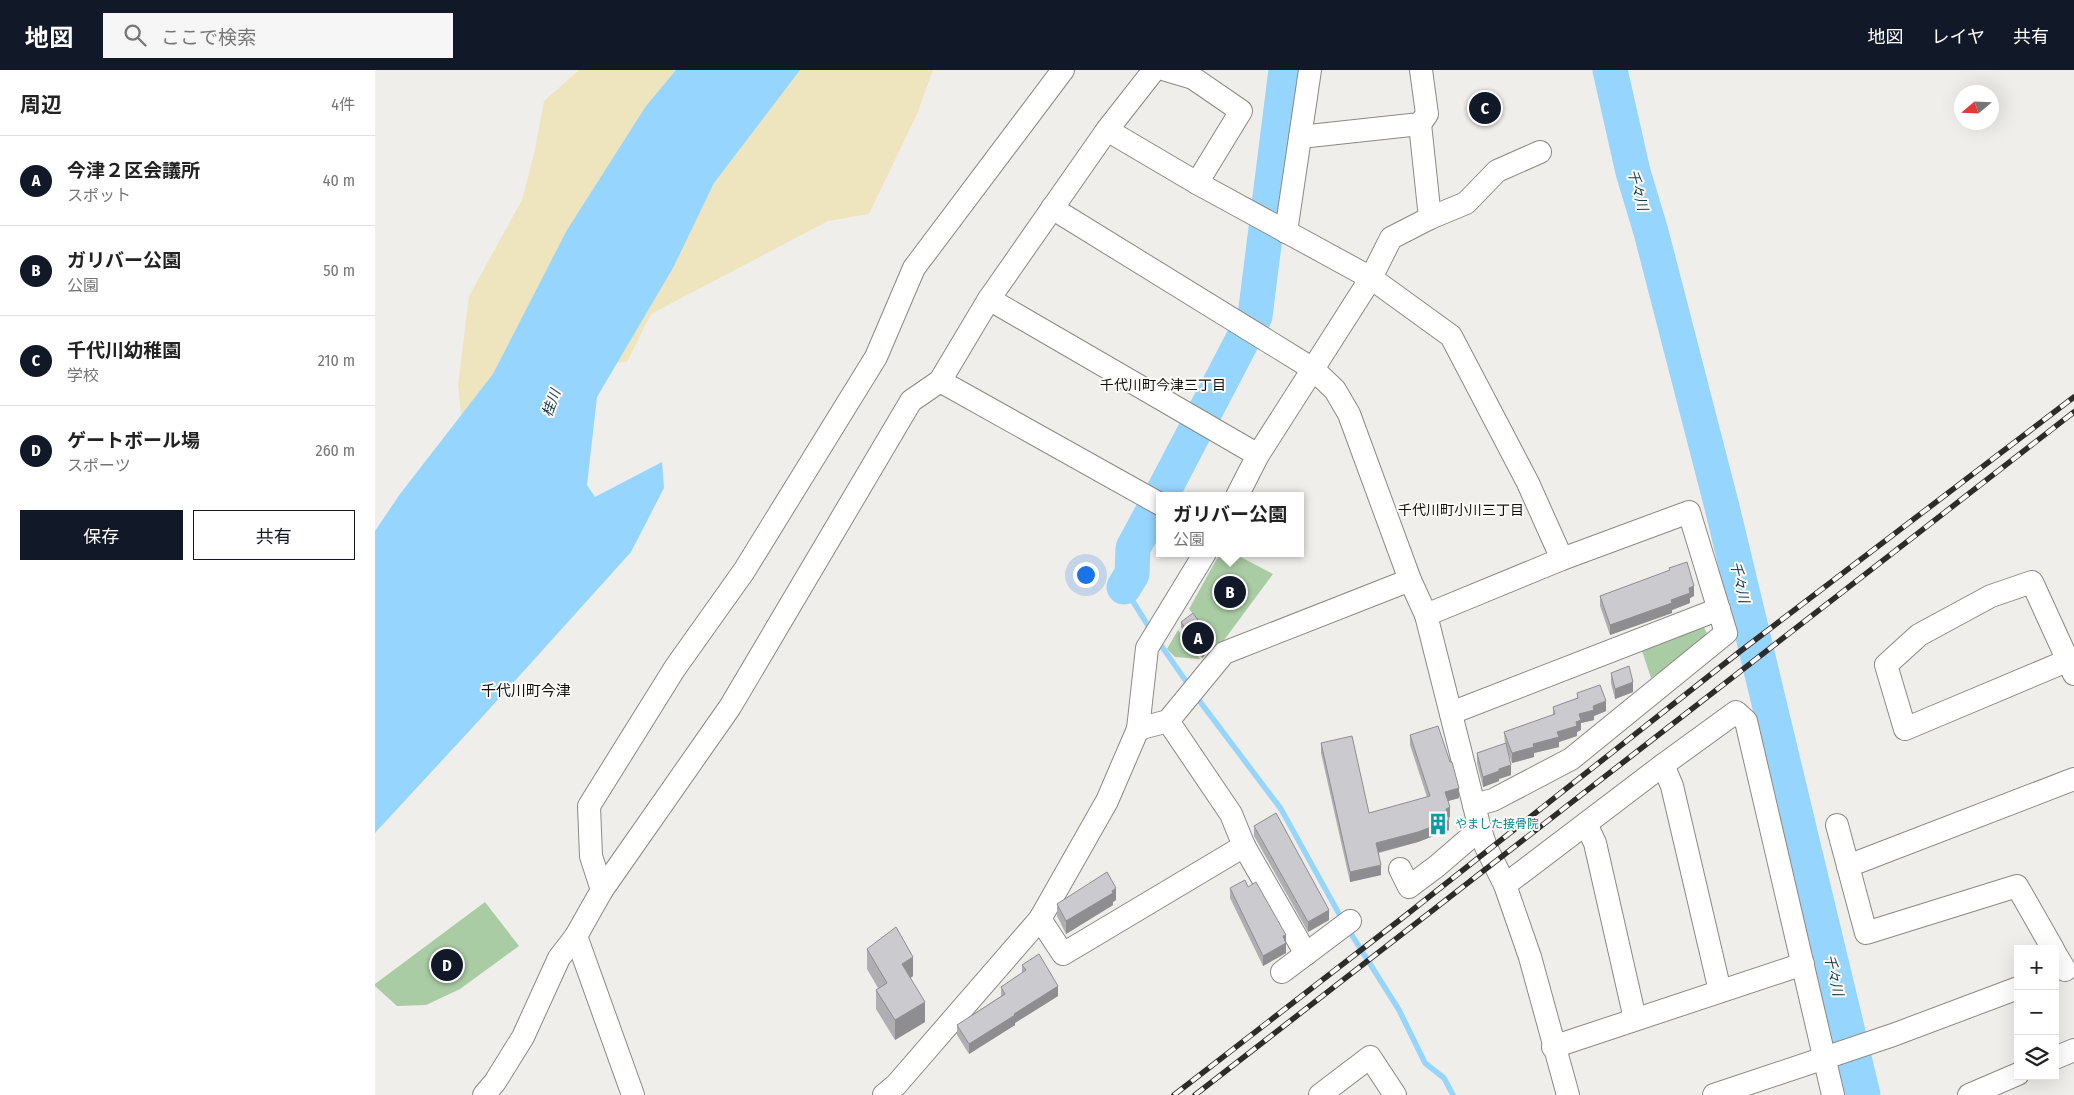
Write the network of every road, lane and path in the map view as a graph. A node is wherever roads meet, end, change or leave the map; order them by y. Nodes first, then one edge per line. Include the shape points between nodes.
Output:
1 (1063, 70) edge
2 (1154, 70) edge
3 (1167, 70) edge
4 (1310, 70) edge
5 (1421, 70) edge
6 (1196, 74) edge
7 (1419, 124) junction
8 (1107, 130) junction
9 (1300, 136) junction
10 (1540, 152) dead end
11 (1197, 183) junction
12 (1052, 208) junction
13 (1430, 218) junction
14 (1286, 232) junction
15 (1371, 278) junction
16 (989, 299) junction
17 (1313, 369) junction
18 (940, 381) junction
19 (1259, 454) junction
20 (1239, 492) edge
21 (1156, 502) edge
22 (1203, 557) edge
23 (1562, 559) junction
24 (1410, 580) junction
25 (1719, 609) junction
26 (1426, 615) junction
27 (2071, 667) edge
28 (1451, 713) junction
29 (1169, 721) junction
30 (1138, 729) junction
31 (1663, 765) junction
32 (2074, 779) edge
33 (1474, 805) junction
34 (1587, 824) junction
35 (1837, 824) dead end
36 (1480, 829) junction
37 (1244, 846) junction
38 (1848, 866) junction
39 (1400, 869) dead end
40 (1505, 885) junction
41 (602, 890) junction
42 (1040, 919) junction
43 (1346, 924) dead end
44 (576, 936) junction
45 (2051, 945) edge
46 (1306, 954) junction
47 (1803, 964) junction
48 (1281, 972) dead end
49 (2014, 990) edge
50 (1720, 991) junction
51 (1635, 1019) junction
52 (1553, 1047) junction
53 (2074, 1050) edge
54 (1830, 1056) junction
55 (2059, 1056) edge
56 (2014, 1076) edge
57 (495, 1091) edge
58 (633, 1095) edge
59 (884, 1095) edge
60 (1320, 1095) edge
61 (1395, 1095) edge
62 (1568, 1095) edge
63 (1714, 1095) edge
64 (1833, 1095) edge
65 (1969, 1095) edge

1 - 41 street via 914,268 876,357 744,571 675,668 589,806 591,856
2 - 8 street
3 - 6 street
4 - 9 street
5 - 7 street via 1427,114
6 - 11 street via 1241,111
7 - 9 street
7 - 13 street
8 - 11 street
8 - 12 street
9 - 14 street
10 - 13 street via 1497,171 1466,203
11 - 14 street
12 - 16 street
12 - 17 street
13 - 15 street via 1391,238
14 - 15 street
15 - 17 street
15 - 23 street via 1451,336 1528,483
16 - 18 street
16 - 19 street
17 - 19 street
17 - 24 street via 1335,390 1349,414
18 - 21 street
18 - 41 street via 911,401 730,707
19 - 20 street
22 - 30 street via 1147,648
23 - 25 street via 1689,512
23 - 26 street
24 - 26 street
24 - 29 street via 1223,653
25 - 28 street
25 - 33 street via 1726,633 1571,758 1493,800
26 - 28 street
27 - 27 street via 2032,582 1991,596 1919,635 1886,665 1905,729
28 - 33 street
29 - 30 street
29 - 37 street via 1231,814
30 - 42 street via 1107,801
31 - 34 street
31 - 47 street via 1736,712 1746,721
31 - 50 street via 1672,786
32 - 38 street
33 - 36 street
34 - 40 street
34 - 51 street via 1595,843
35 - 38 street
36 - 39 street via 1409,887
36 - 40 street
37 - 42 street via 1063,954
37 - 46 street
38 - 45 street via 1866,933 2017,886
40 - 52 street via 1530,957
41 - 44 street
42 - 59 street
43 - 46 street
44 - 57 street via 559,958
44 - 58 street
46 - 48 street
47 - 50 street
47 - 54 street
49 - 54 street
50 - 51 street
51 - 52 street
52 - 62 street
53 - 55 street
54 - 63 street
54 - 64 street
56 - 65 street
60 - 61 street via 1370,1057

